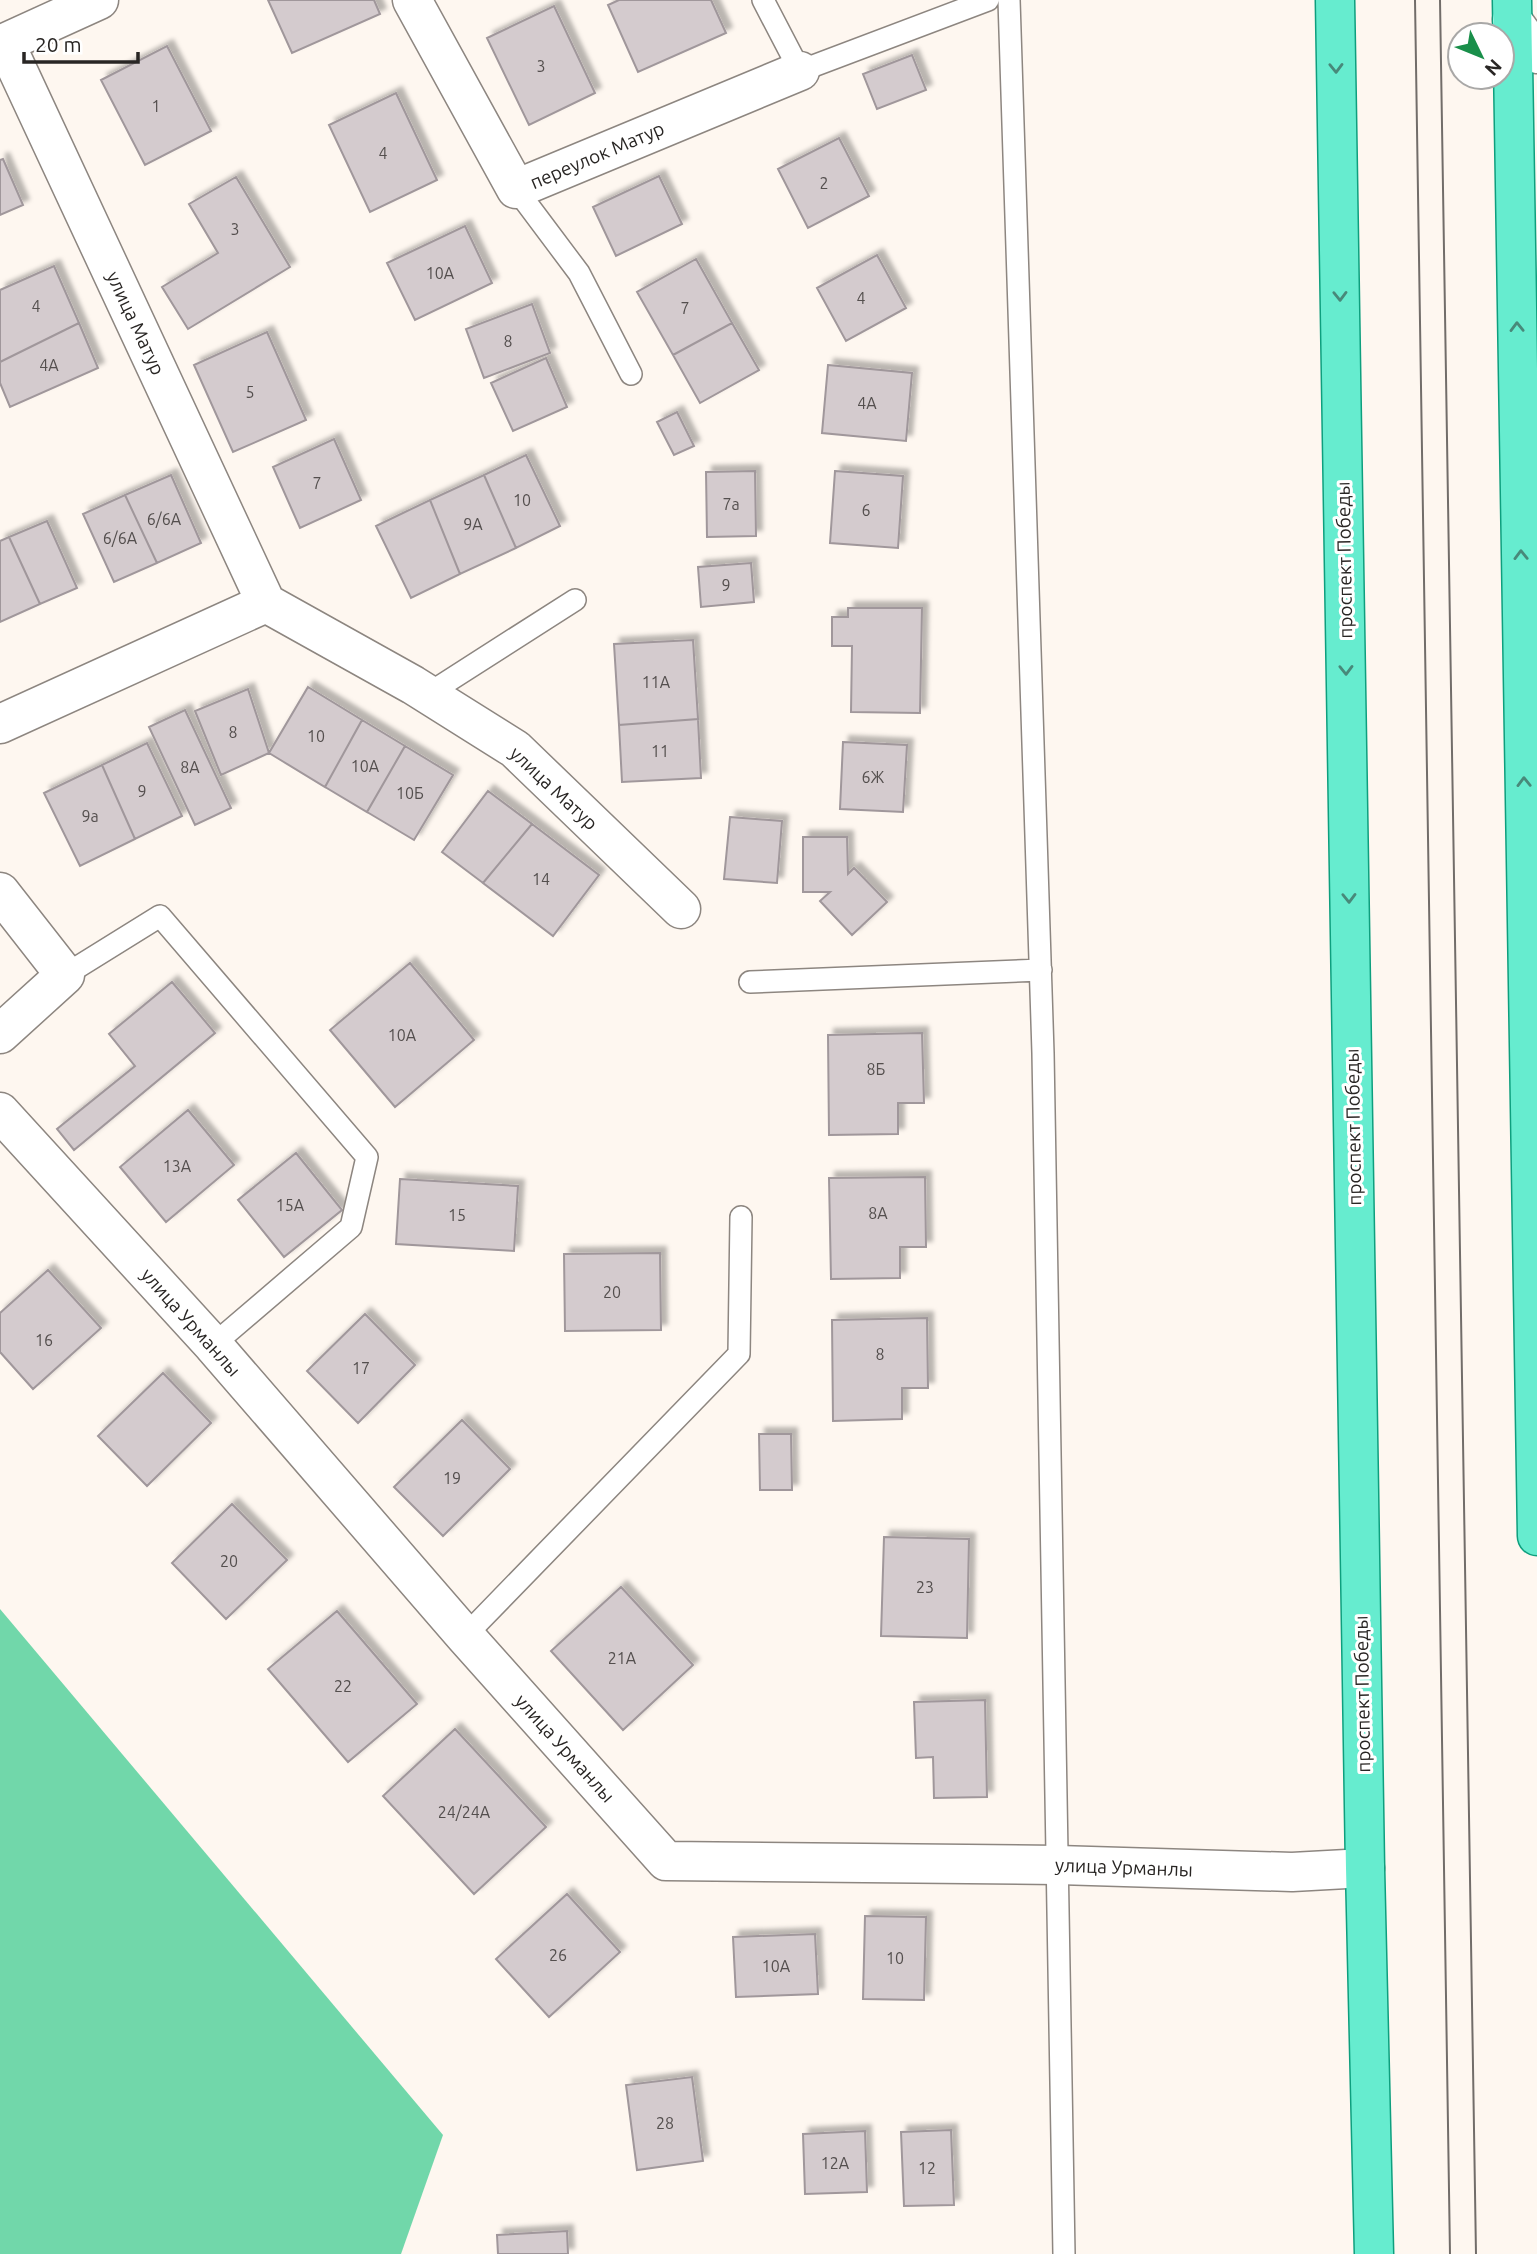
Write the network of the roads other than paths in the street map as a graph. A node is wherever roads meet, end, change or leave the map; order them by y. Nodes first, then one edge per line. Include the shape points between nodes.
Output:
1 (99, 0) edge
2 (412, 0) edge
3 (763, 0) edge
4 (988, 0) edge
5 (1009, 0) edge
6 (1335, 0) edge
7 (1512, 10) edge
8 (3, 44) edge
9 (1537, 54) edge
10 (800, 71) junction
11 (516, 189) junction
12 (631, 374) dead end
13 (575, 600) dead end
14 (266, 603) junction
15 (428, 694) junction
16 (0, 724) edge
17 (0, 892) edge
18 (681, 909) dead end
19 (1041, 970) junction
20 (65, 975) junction
21 (750, 982) dead end
22 (0, 1034) edge
23 (0, 1112) edge
24 (741, 1217) dead end
25 (214, 1345) junction
26 (1537, 1536) edge
27 (465, 1636) junction
28 (1058, 1865) junction
29 (1365, 1868) junction
30 (1064, 2254) edge
31 (1374, 2254) edge

1 - 8 street
2 - 11 street, переулок Матур
3 - 10 lane
4 - 10 lane
5 - 19 lane
6 -> 29 main road, проспект Победы
7 - 9 street
26 -> 7 main road
8 - 14 street, улица Матур
10 - 11 street, переулок Матур
11 - 12 lane via 579,273
13 - 15 lane
14 - 15 street, улица Матур
14 - 16 street
15 - 18 street, улица Матур via 515,749
17 - 20 street
19 - 21 lane
19 - 28 lane
20 - 22 street
20 - 25 lane via 160,916 367,1157 351,1227
23 - 25 street, улица Урманлы
24 - 27 lane via 740,1354
25 - 27 street, улица Урманлы
27 - 28 street, улица Урманлы via 666,1861
28 - 29 street, улица Урманлы via 1292,1872
28 - 30 lane
29 - 31 main road, проспект Победы

